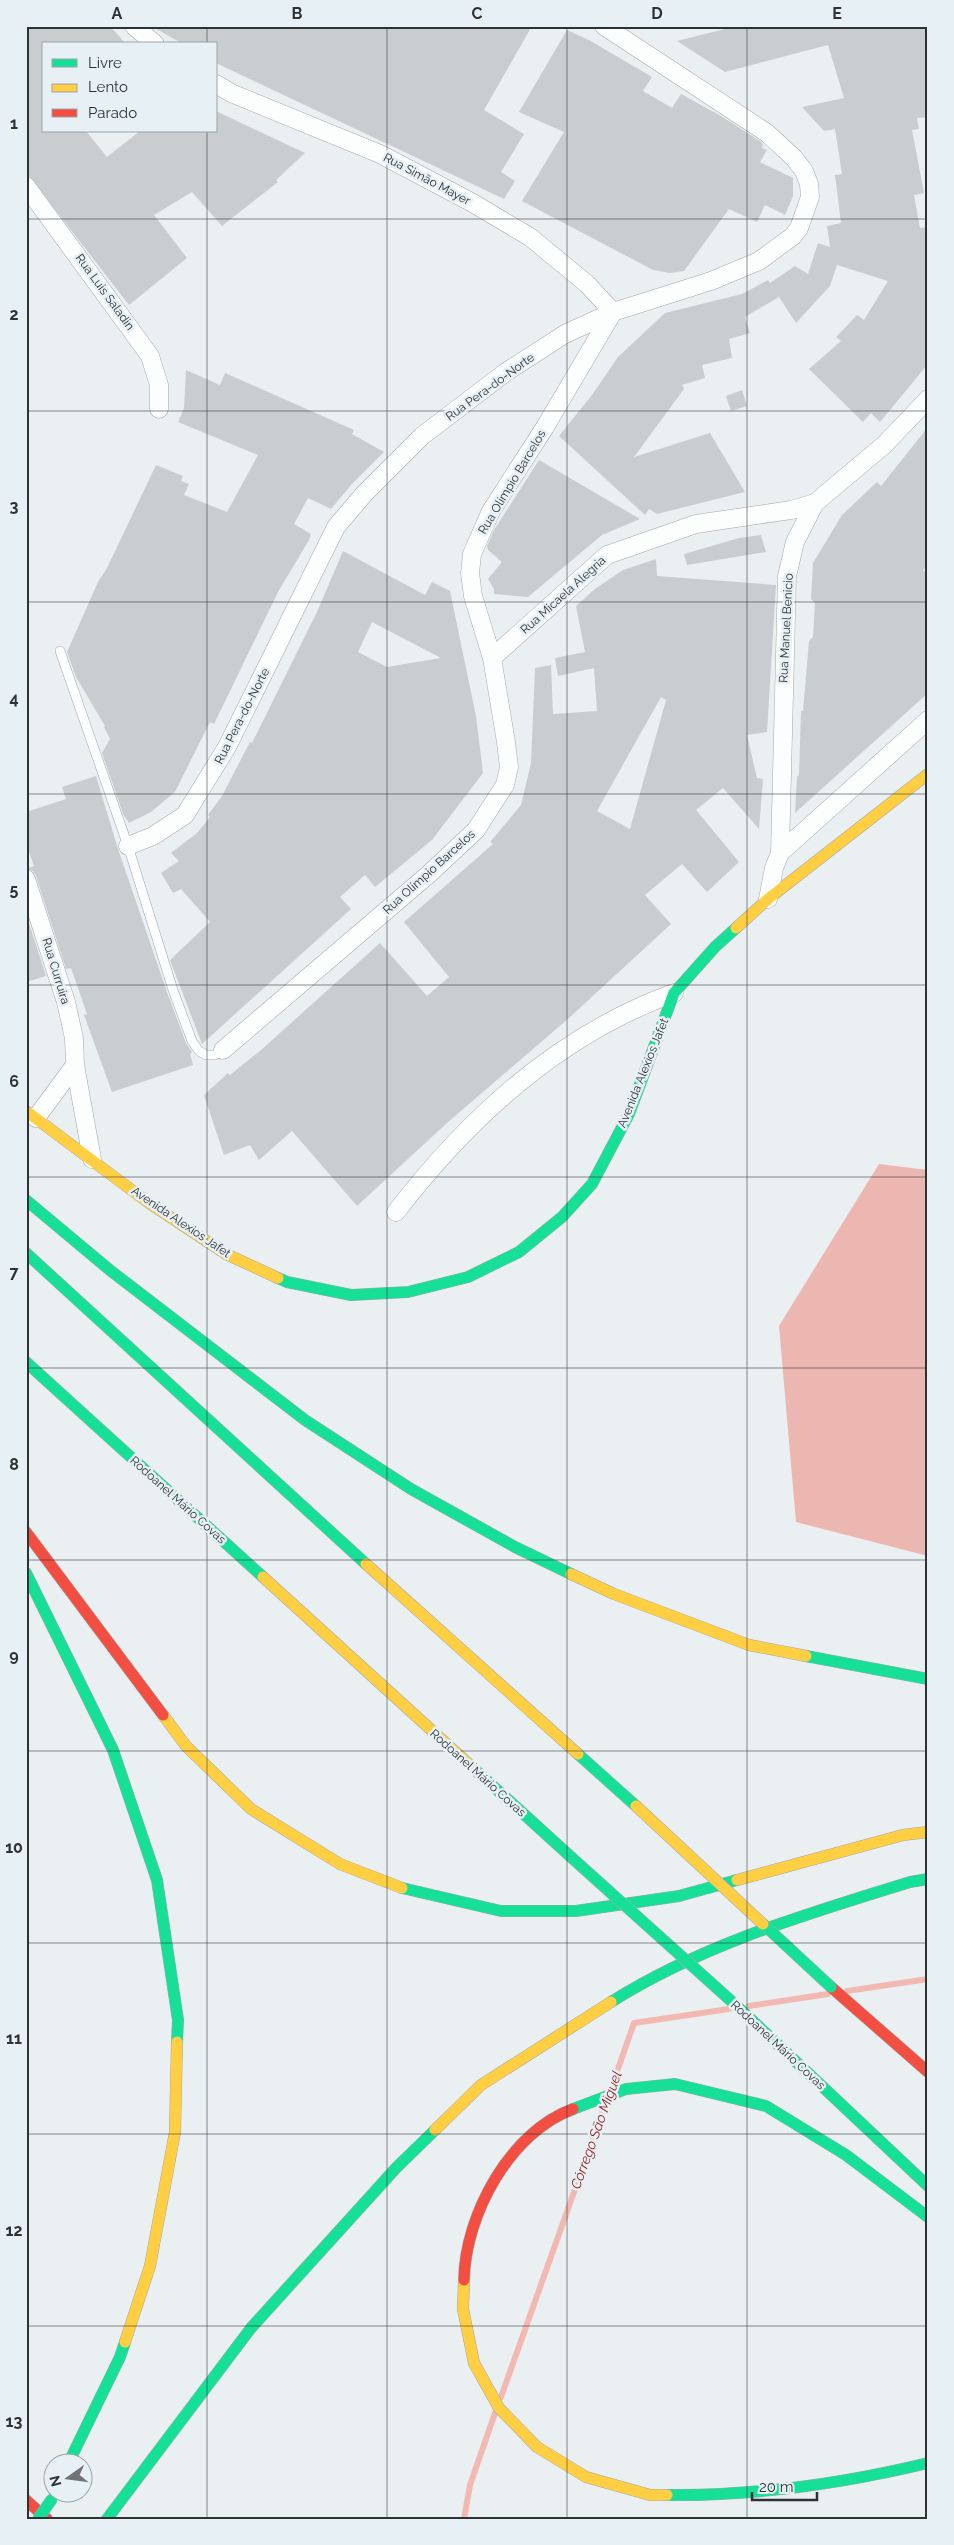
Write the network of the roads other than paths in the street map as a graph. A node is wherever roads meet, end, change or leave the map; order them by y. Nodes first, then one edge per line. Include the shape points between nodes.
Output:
1 (134, 26) edge
2 (608, 27) edge
3 (153, 42) edge
4 (218, 85) edge
5 (26, 186) edge
6 (613, 312) junction
7 (928, 399) edge
8 (159, 409) dead end
9 (816, 503) junction
10 (60, 651) dead end
11 (492, 658) junction
12 (928, 720) edge
13 (928, 774) edge
14 (128, 846) junction
15 (780, 853) junction
16 (26, 879) edge
17 (768, 899) junction
18 (674, 993) junction
19 (223, 1050) joint
20 (75, 1065) junction
21 (31, 1115) edge
22 (92, 1159) junction
23 (26, 1200) edge
24 (396, 1212) dead end
25 (26, 1254) edge
26 (26, 1362) edge
27 (26, 1532) edge
28 (26, 1573) edge
29 (928, 1679) edge
30 (928, 1832) edge
31 (928, 1879) edge
32 (928, 2072) edge
33 (928, 2186) edge
34 (928, 2217) edge
35 (74, 2452) edge
36 (928, 2463) edge
37 (26, 2500) edge
38 (49, 2502) edge
39 (38, 2519) edge
40 (47, 2519) edge
41 (107, 2519) edge

1 - 3 street
2 - 6 street, Rua Pera-do-Norte via 767,133 804,171 810,197 804,221 794,236 759,261 711,281
4 - 6 street, Rua Simão Mayer via 380,154 471,202 530,237 587,284
5 - 8 street, Rua Luis Saladin via 150,356 160,385
6 - 11 street, Rua Olímpio Barcelos via 491,511 476,543 470,573 473,596
6 - 14 street, Rua Pera-do-Norte via 565,334 506,372 422,436 364,494 336,527 202,791 185,815 153,836
7 - 9 street, Rua Manuel Benicio via 884,445
9 - 11 street, Rua Micaela Alegria via 791,510 696,524 607,555
9 - 15 street, Rua Manuel Benicio via 795,542 788,576
10 - 14 lane
11 - 19 street, Rua Olímpio Barcelos via 509,766 505,785 487,814 476,830 429,874
12 - 15 street
13 - 17 main road, Avenida Alexios Jafet
14 - 19 lane via 172,990 192,1041 206,1055 215,1055
15 - 17 street
16 - 20 street, Rua Curruira via 66,1002 74,1038
17 - 18 main road, Avenida Alexios Jafet via 715,947
18 - 22 main road, Avenida Alexios Jafet via 629,1114 592,1184 562,1217 519,1252 468,1277 408,1292 351,1295 287,1282 226,1254 149,1203
18 - 24 street, Avenida Alexios Jafet via 615,1018 526,1078 470,1126 430,1168
20 - 21 street
20 - 22 street, Rua Curruira
21 - 22 main road, Avenida Alexios Jafet
23 - 29 main road via 111,1271 305,1420 411,1489 515,1547 614,1594 749,1645
25 - 32 main road, bridge
26 - 33 main road, Rodoanel Mário Covas, bridge via 739,2008
27 - 30 main road via 186,1746 252,1810 340,1864 411,1890 501,1911 576,1911 679,1896 903,1835
28 - 35 main road via 114,1750 157,1880 178,2020 175,2132 150,2266 120,2357
31 - 41 main road via 789,1920 710,1950 626,1993 481,2085 396,2168 251,2328
34 - 36 main road via 846,2155 766,2106 675,2084 626,2089 559,2114 518,2147 486,2192 464,2259 463,2309 474,2363 499,2408 537,2447 586,2477 650,2495 720,2496 882,2474
37 - 40 main road
38 - 39 main road, bridge

